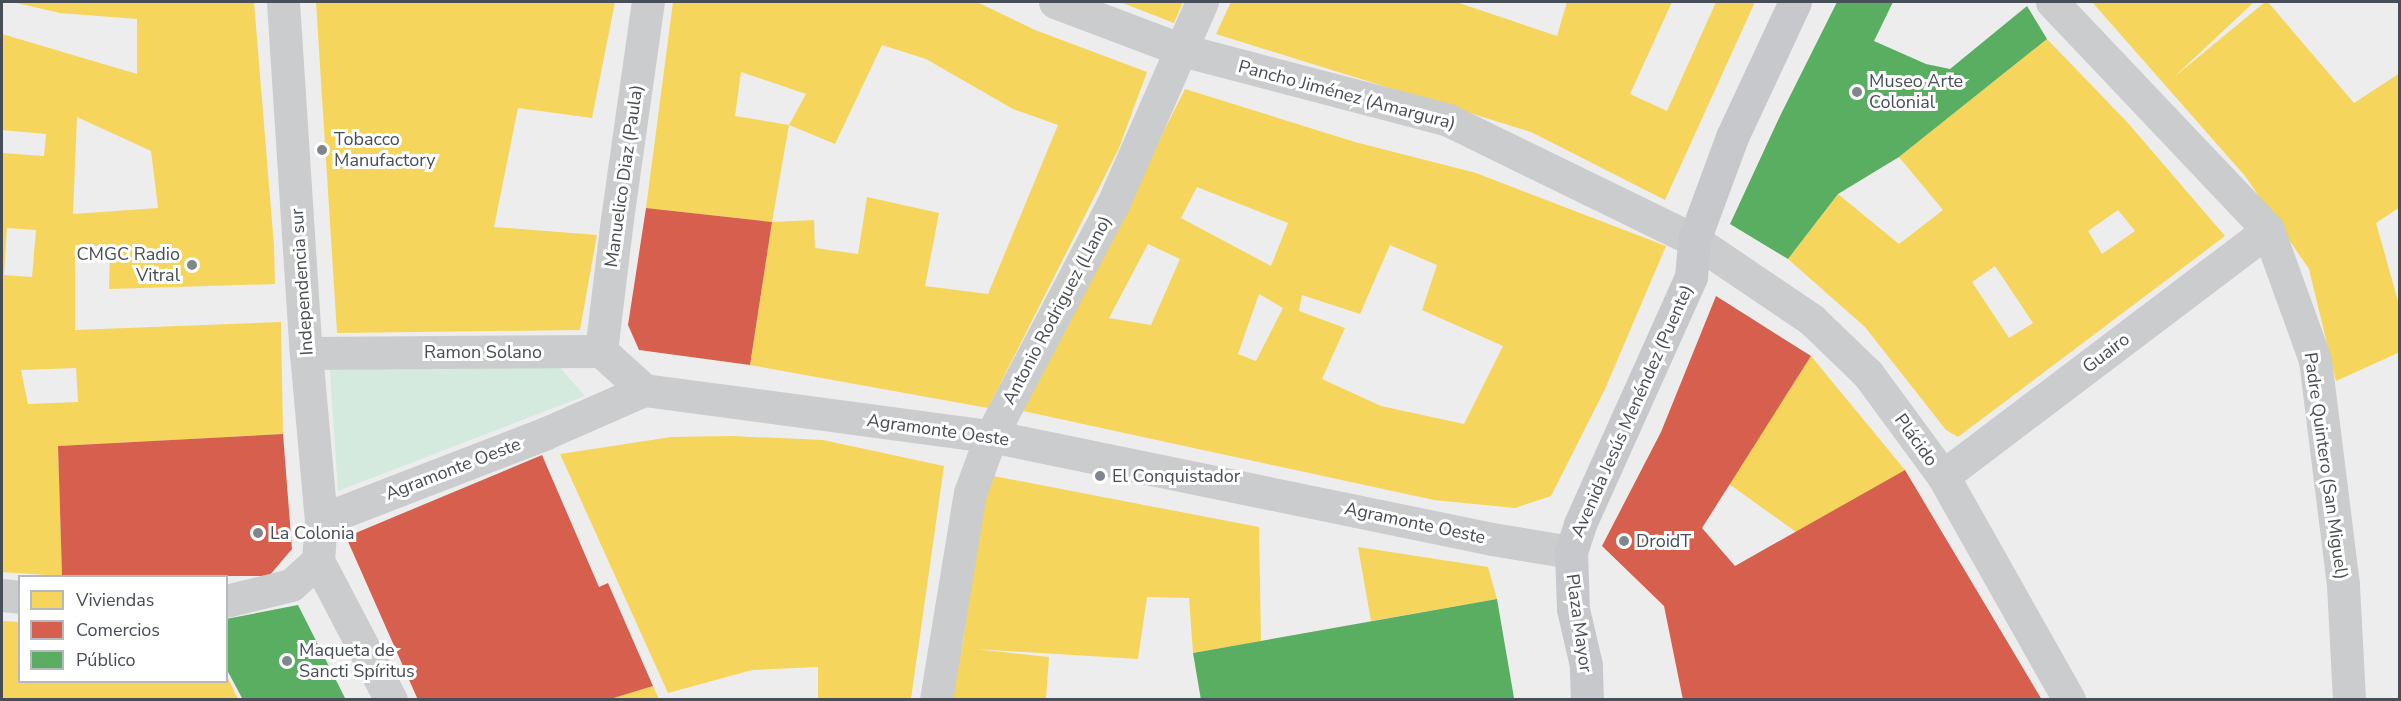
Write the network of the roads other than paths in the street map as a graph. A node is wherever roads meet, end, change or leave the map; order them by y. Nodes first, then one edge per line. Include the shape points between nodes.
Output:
1 (283, 2) edge
2 (648, 2) edge
3 (1055, 2) edge
4 (1202, 2) edge
5 (1795, 2) edge
6 (2052, 2) edge
7 (1182, 50) junction
8 (2268, 230) junction
9 (1694, 240) junction
10 (601, 351) junction
11 (306, 352) junction
12 (644, 390) junction
13 (991, 436) junction
14 (1943, 476) junction
15 (321, 520) junction
16 (1571, 552) junction
17 (318, 561) junction
18 (2, 595) edge
19 (18, 597) edge
20 (228, 601) edge
21 (1589, 698) edge
22 (391, 699) edge
23 (936, 699) edge
24 (2069, 699) edge
25 (2349, 699) edge

1 - 11 street, Independencia sur
2 - 10 street, Manuelico Diaz (Paula)
3 - 7 street, Pancho Jiménez (Amargura)
4 - 7 street, Antonio Rodriguez (Llano)
5 - 9 main road, Avenida Jesús Menéndez (Puente) via 1732,137
6 - 8 street, Padre Quintero (San Miguel)
7 - 9 street, Pancho Jiménez (Amargura) via 1448,120
7 - 13 street, Antonio Rodriguez (Llano) via 1112,206
8 - 14 street, Guairo
8 - 25 street, Padre Quintero (San Miguel) via 2315,360 2343,585
9 - 14 street, Plácido via 1812,320 1868,374
9 - 16 main road, Avenida Jesús Menéndez (Puente) via 1691,277
10 - 11 street, Ramon Solano
10 - 12 street
11 - 15 street, Independencia sur
12 - 13 street, Agramonte Oeste
12 - 15 street, Agramonte Oeste via 546,433
13 - 16 street, Agramonte Oeste
13 - 23 street, Antonio Rodriguez (Llano) via 970,493
14 - 24 street, Plácido
15 - 17 street, Independencia sur
16 - 21 main road, Plaza Mayor via 1573,609
17 - 20 street via 291,585
17 - 22 street
18 - 19 street

